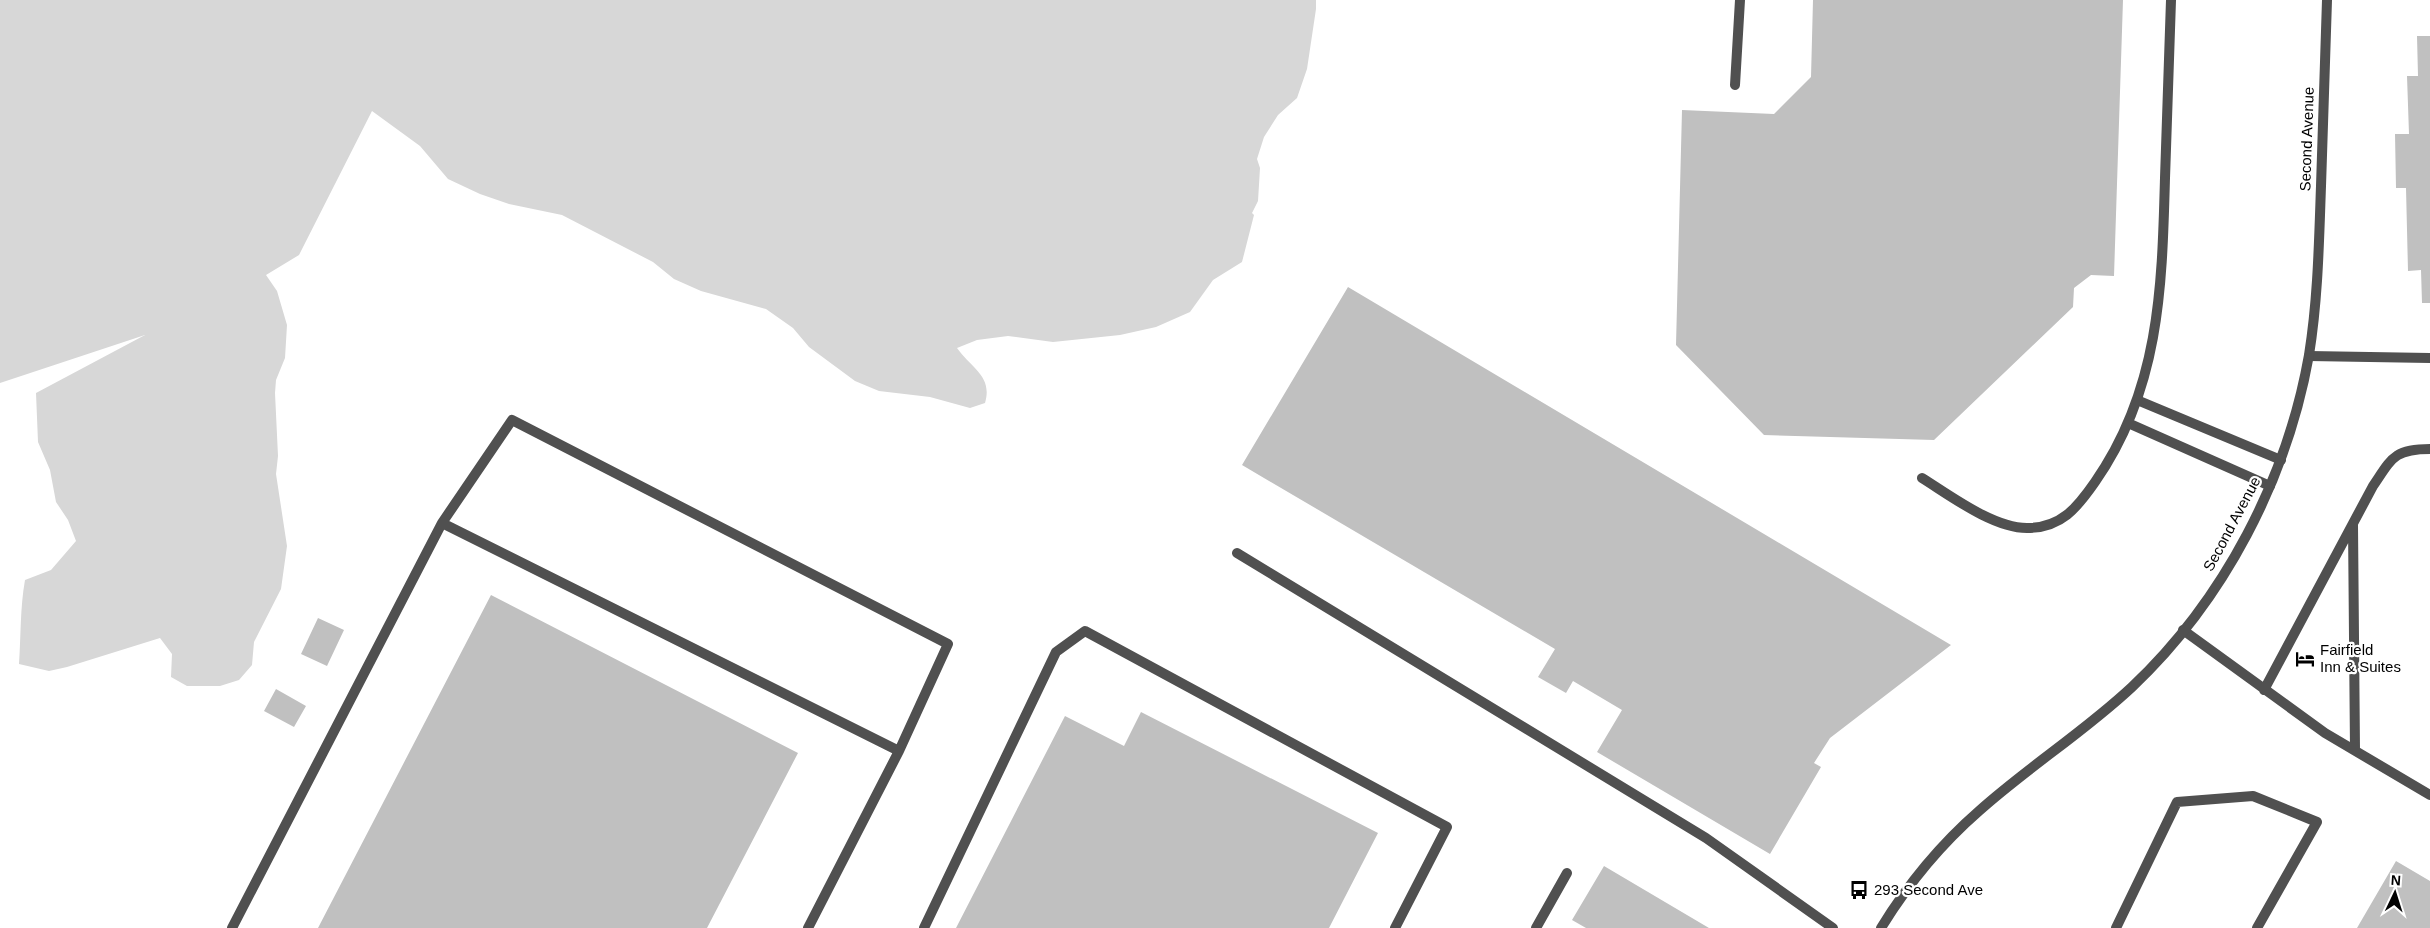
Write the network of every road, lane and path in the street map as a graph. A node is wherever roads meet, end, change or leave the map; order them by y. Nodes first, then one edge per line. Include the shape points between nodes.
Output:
1 (1740, 0) edge
2 (2171, 0) edge
3 (2327, 0) edge
4 (1735, 85) dead end
5 (2309, 356) junction
6 (2430, 358) edge
7 (2137, 400) junction
8 (2128, 423) junction
9 (2430, 449) edge
10 (2281, 460) junction
11 (1922, 478) dead end
12 (2270, 486) junction
13 (442, 523) junction
14 (2353, 524) junction
15 (1237, 553) dead end
16 (2183, 630) junction
17 (2264, 690) junction
18 (2355, 750) junction
19 (899, 751) junction
20 (2430, 794) edge
21 (1567, 873) dead end
22 (232, 928) edge
23 (808, 928) edge
24 (924, 928) edge
25 (1394, 928) edge
26 (1536, 928) edge
27 (1833, 928) edge
28 (1881, 928) edge
29 (2116, 928) edge
30 (2257, 928) edge

1 - 4 street
2 - 7 street via 2162,278 2156,324
3 - 5 street, Second Avenue via 2319,260
5 - 6 street
5 - 10 street, Second Avenue
7 - 8 street
7 - 10 street
8 - 11 street via 2103,470 2079,505 2051,525 2027,528 2003,524
8 - 12 street
9 - 14 street via 2411,449 2392,458
10 - 12 street, Second Avenue
12 - 16 street, Second Avenue via 2230,565
13 - 19 street
13 - 19 street via 512,420 948,644
13 - 22 street
14 - 17 street
14 - 18 street
15 - 27 street via 1706,838
16 - 17 street
16 - 28 street, Second Avenue via 2166,653 2124,695 1958,830 1920,872
17 - 18 street
18 - 20 street
19 - 23 street
21 - 26 street
24 - 25 street via 1056,652 1085,631 1447,827
29 - 30 street via 2177,802 2253,796 2317,822

